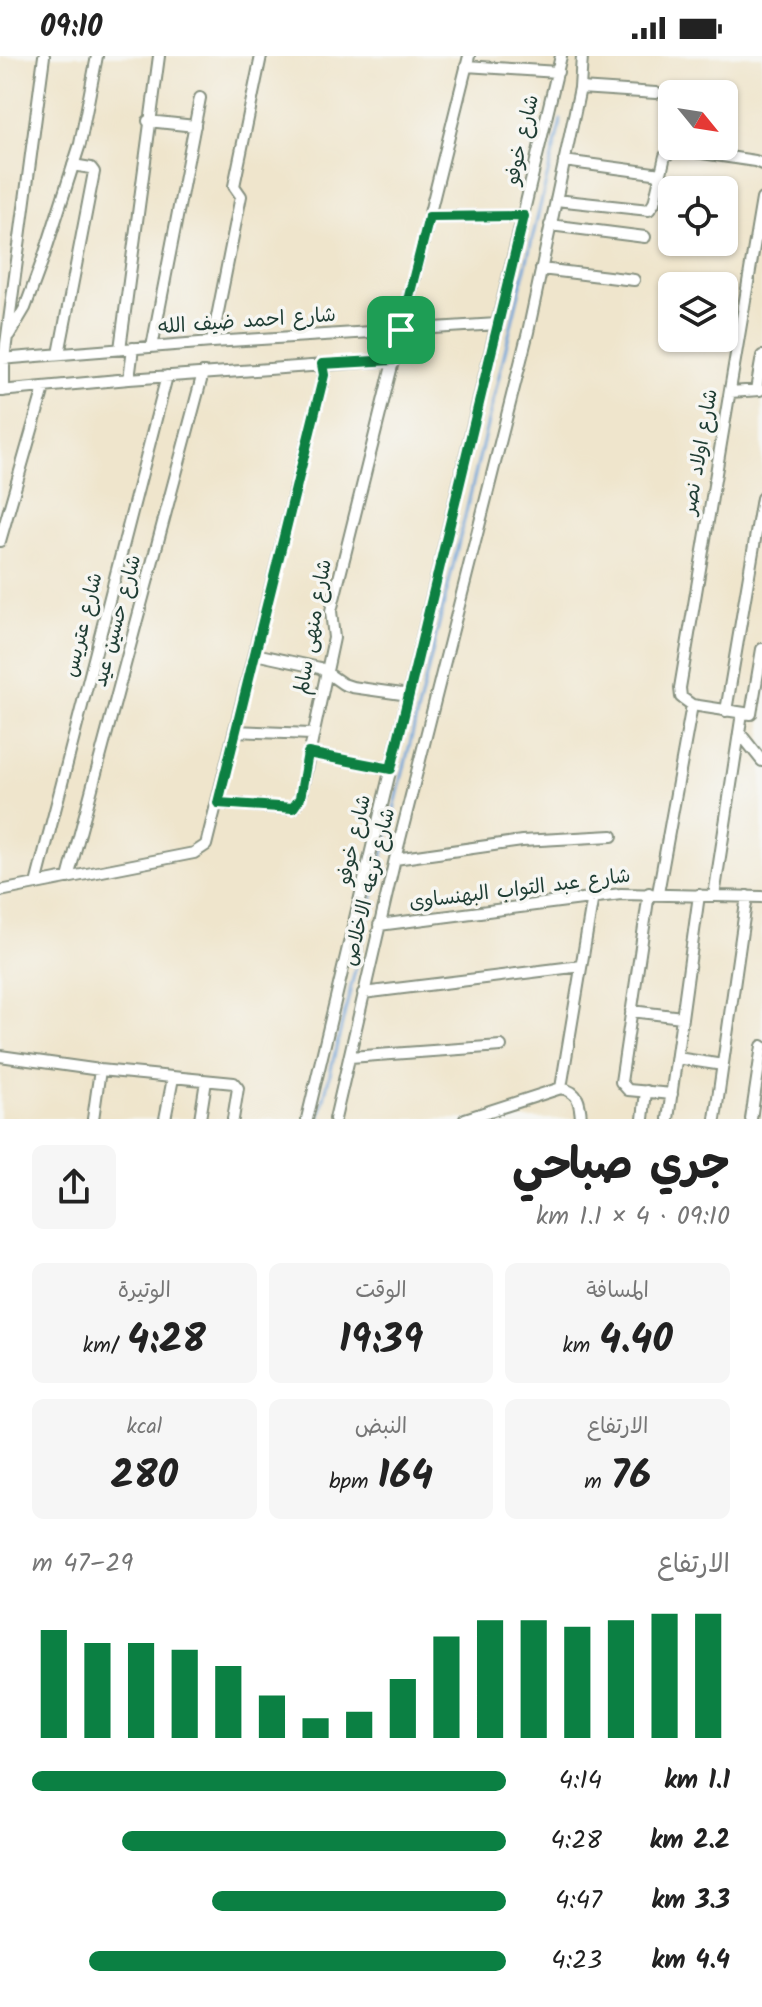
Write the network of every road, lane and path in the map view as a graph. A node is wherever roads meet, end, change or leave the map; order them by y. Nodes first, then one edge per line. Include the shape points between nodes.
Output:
1 (44, 56) edge
2 (97, 56) edge
3 (159, 56) edge
4 (261, 56) edge
5 (561, 56) edge
6 (582, 56) edge
7 (468, 61) edge
8 (558, 72) junction
9 (580, 88) junction
10 (656, 93) dead end
11 (200, 98) dead end
12 (148, 121) junction
13 (195, 126) junction
14 (564, 161) junction
15 (762, 164) edge
16 (73, 165) junction
17 (661, 174) junction
18 (762, 199) edge
19 (556, 200) junction
20 (524, 216) junction
21 (429, 217) junction
22 (760, 217) edge
23 (550, 225) junction
24 (645, 237) dead end
25 (541, 269) junction
26 (634, 280) dead end
27 (497, 324) junction
28 (401, 330) junction
29 (8, 336) junction
30 (212, 342) junction
31 (152, 347) junction
32 (133, 348) junction
33 (120, 349) junction
34 (59, 354) junction
35 (762, 356) edge
36 (2, 359) edge
37 (393, 360) junction
38 (322, 364) junction
39 (203, 373) junction
40 (167, 376) junction
41 (129, 379) junction
42 (44, 388) junction
43 (759, 390) edge
44 (2, 391) edge
45 (730, 392) junction
46 (762, 498) edge
47 (0, 541) edge
48 (762, 649) edge
49 (255, 654) junction
50 (327, 672) junction
51 (409, 695) junction
52 (692, 705) junction
53 (726, 711) junction
54 (746, 714) junction
55 (235, 731) junction
56 (739, 732) junction
57 (312, 734) junction
58 (308, 753) junction
59 (762, 761) edge
60 (391, 769) junction
61 (218, 803) junction
62 (612, 836) dead end
63 (395, 859) junction
64 (68, 878) junction
65 (36, 884) junction
66 (0, 891) edge
67 (654, 893) junction
68 (699, 895) junction
69 (593, 896) junction
70 (714, 896) junction
71 (747, 896) junction
72 (762, 897) edge
73 (379, 925) junction
74 (581, 966) junction
75 (363, 993) junction
76 (631, 1011) junction
77 (682, 1017) junction
78 (501, 1046) dead end
79 (762, 1046) edge
80 (0, 1056) edge
81 (350, 1057) junction
82 (677, 1058) junction
83 (723, 1065) junction
84 (100, 1070) junction
85 (173, 1078) junction
86 (206, 1081) junction
87 (561, 1088) junction
88 (646, 1091) junction
89 (672, 1094) junction
90 (498, 1114) edge
91 (93, 1119) edge
92 (165, 1119) edge
93 (200, 1119) edge
94 (233, 1119) edge
95 (307, 1119) edge
96 (335, 1119) edge
97 (465, 1119) edge
98 (581, 1119) edge
99 (643, 1119) edge
100 (668, 1119) edge
101 (715, 1119) edge
102 (751, 1119) edge

1 - 29 street
2 - 16 street
3 - 12 street
4 - 30 street via 234,186 241,196
5 - 8 street, شارع خوفو
6 - 9 street, شارع ترعه الاخلاص
7 - 8 street
7 - 21 street, شارع منهى سالم
8 - 20 street, شارع خوفو
9 - 10 street
9 - 14 street, شارع ترعه الاخلاص
11 - 13 street
12 - 13 street
12 - 33 street
13 - 31 street
14 - 17 street
14 - 19 street, شارع ترعه الاخلاص
15 - 17 street via 676,149 665,156
16 - 29 street via 25,308
16 - 34 street via 94,172
17 - 19 street via 654,203 645,211
18 - 22 street, شارع اولاد نصر
19 - 23 street, شارع ترعه الاخلاص
20 - 21 street
20 - 27 street, شارع خوفو
21 - 28 street, شارع منهى سالم
22 - 45 street, شارع اولاد نصر
23 - 24 street
23 - 25 street, شارع ترعه الاخلاص
25 - 26 street
25 - 63 street, شارع ترعه الاخلاص
27 - 28 street, شارع احمد ضيف الله
27 - 51 street, شارع خوفو
28 - 30 street, شارع احمد ضيف الله
28 - 37 street, شارع منهى سالم
29 - 36 street
30 - 31 street, شارع احمد ضيف الله
31 - 32 street, شارع احمد ضيف الله
32 - 33 street, شارع احمد ضيف الله
32 - 41 street
33 - 34 street, شارع احمد ضيف الله
34 - 36 street, شارع احمد ضيف الله
35 - 43 street
36 - 44 street
37 - 38 street
37 - 50 street, شارع منهى سالم via 331,611 334,638
38 - 39 street
38 - 49 street via 324,375
39 - 40 street
39 - 64 street, شارع حسين عيد
40 - 41 street
40 - 65 street, شارع عتريس
41 - 42 street
42 - 44 street
42 - 47 street
43 - 45 street
45 - 52 street, شارع اولاد نصر via 680,688 681,697
46 - 53 street
48 - 54 street
49 - 50 street
49 - 55 street
50 - 51 street via 352,687
50 - 57 street, شارع منهى سالم
51 - 60 street, شارع خوفو
52 - 53 street
52 - 67 street
53 - 54 street
54 - 56 street
55 - 57 street
55 - 61 street
56 - 59 street
56 - 70 street
57 - 58 street, شارع منهى سالم
58 - 60 street
58 - 61 street, شارع منهى سالم via 300,798 293,808
60 - 95 street, شارع خوفو
61 - 64 street via 201,850
62 - 63 street via 522,841
63 - 73 street, شارع ترعه الاخلاص
64 - 65 street
65 - 66 street
67 - 68 street, شارع عبد التواب البهنساوى
67 - 69 street, شارع عبد التواب البهنساوى
67 - 76 street
68 - 70 street, شارع عبد التواب البهنساوى
68 - 77 street
69 - 73 street, شارع عبد التواب البهنساوى
69 - 74 street
70 - 71 street, شارع عبد التواب البهنساوى
71 - 72 street, شارع عبد التواب البهنساوى
71 - 83 street
73 - 75 street, شارع ترعه الاخلاص
74 - 75 street
74 - 87 street
75 - 81 street, شارع ترعه الاخلاص
76 - 77 street
76 - 88 street via 621,1082 628,1090
77 - 82 street
78 - 81 street
79 - 102 street
80 - 84 street
81 - 96 street, شارع ترعه الاخلاص
82 - 83 street
82 - 89 street
83 - 101 street
84 - 85 street
84 - 91 street
85 - 86 street
85 - 92 street
86 - 93 street
86 - 94 street via 234,1083 238,1089
87 - 90 street
87 - 98 street via 578,1098
88 - 89 street
88 - 99 street
89 - 100 street
90 - 97 street

